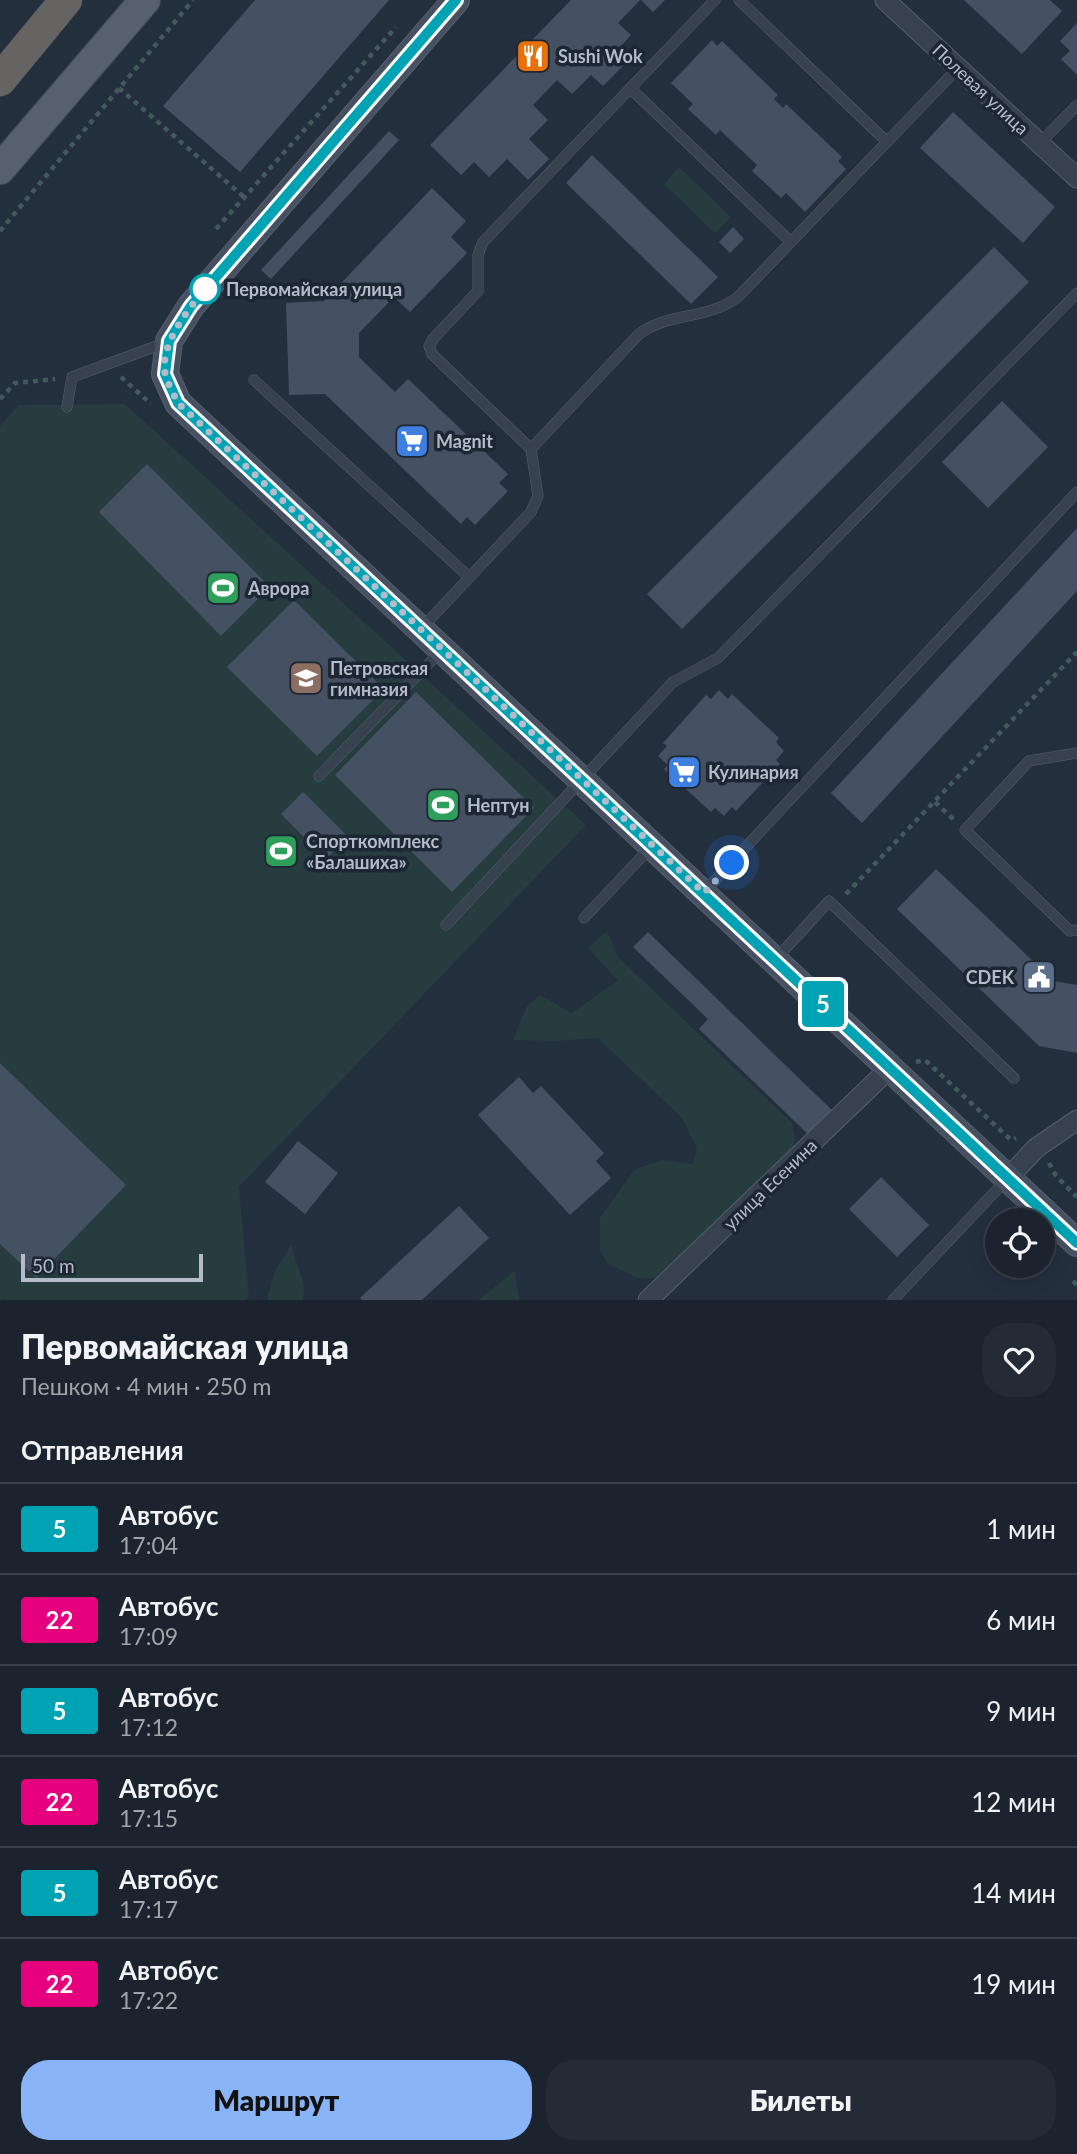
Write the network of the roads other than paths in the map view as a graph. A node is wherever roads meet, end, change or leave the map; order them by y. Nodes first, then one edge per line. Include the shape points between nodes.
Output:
1 (66, 0) edge
2 (145, 0) edge
3 (456, 0) edge
4 (715, 0) edge
5 (738, 0) edge
6 (885, 0) edge
7 (958, 68) junction
8 (0, 80) edge
9 (630, 88) junction
10 (1077, 105) edge
11 (887, 142) junction
12 (1040, 143) junction
13 (0, 169) edge
14 (1077, 178) edge
15 (791, 242) junction
16 (1077, 293) edge
17 (169, 341) junction
18 (254, 380) dead end
19 (67, 407) dead end
20 (531, 449) junction
21 (1077, 492) edge
22 (469, 577) junction
23 (421, 629) junction
24 (442, 650) junction
25 (1077, 753) edge
26 (319, 776) dead end
27 (583, 780) junction
28 (653, 845) junction
29 (704, 893) junction
30 (584, 918) dead end
31 (446, 925) dead end
32 (1077, 930) edge
33 (775, 959) junction
34 (891, 1067) junction
35 (1014, 1078) dead end
36 (1077, 1120) edge
37 (1009, 1177) junction
38 (1077, 1243) edge
39 (648, 1300) edge
40 (893, 1300) edge

1 - 8 highway
2 - 13 main road
3 - 17 main road via 191,306
4 - 9 lane
5 - 11 lane
6 - 7 street, Полевая улица
7 - 11 lane
7 - 12 street, Полевая улица
9 - 15 lane
9 - 20 lane via 483,242 478,255 478,291 429,346
10 - 12 lane
11 - 15 lane
12 - 14 street, Полевая улица
15 - 20 lane via 727,305 649,327
16 - 27 lane via 718,658 673,682
17 - 19 lane via 72,377
17 - 23 main road via 165,374 178,403
18 - 22 lane
20 - 22 lane via 536,505
21 - 29 lane
22 - 23 lane
23 - 24 main road
24 - 26 lane
24 - 27 main road
25 - 32 lane via 1029,761 965,830 1070,931
27 - 28 main road
27 - 31 lane
28 - 29 main road
28 - 30 lane
29 - 33 main road
33 - 34 main road
33 - 35 lane via 829,901
34 - 37 main road
34 - 39 street, улица Есенина
36 - 37 street via 1036,1149
37 - 38 main road
37 - 40 lane

